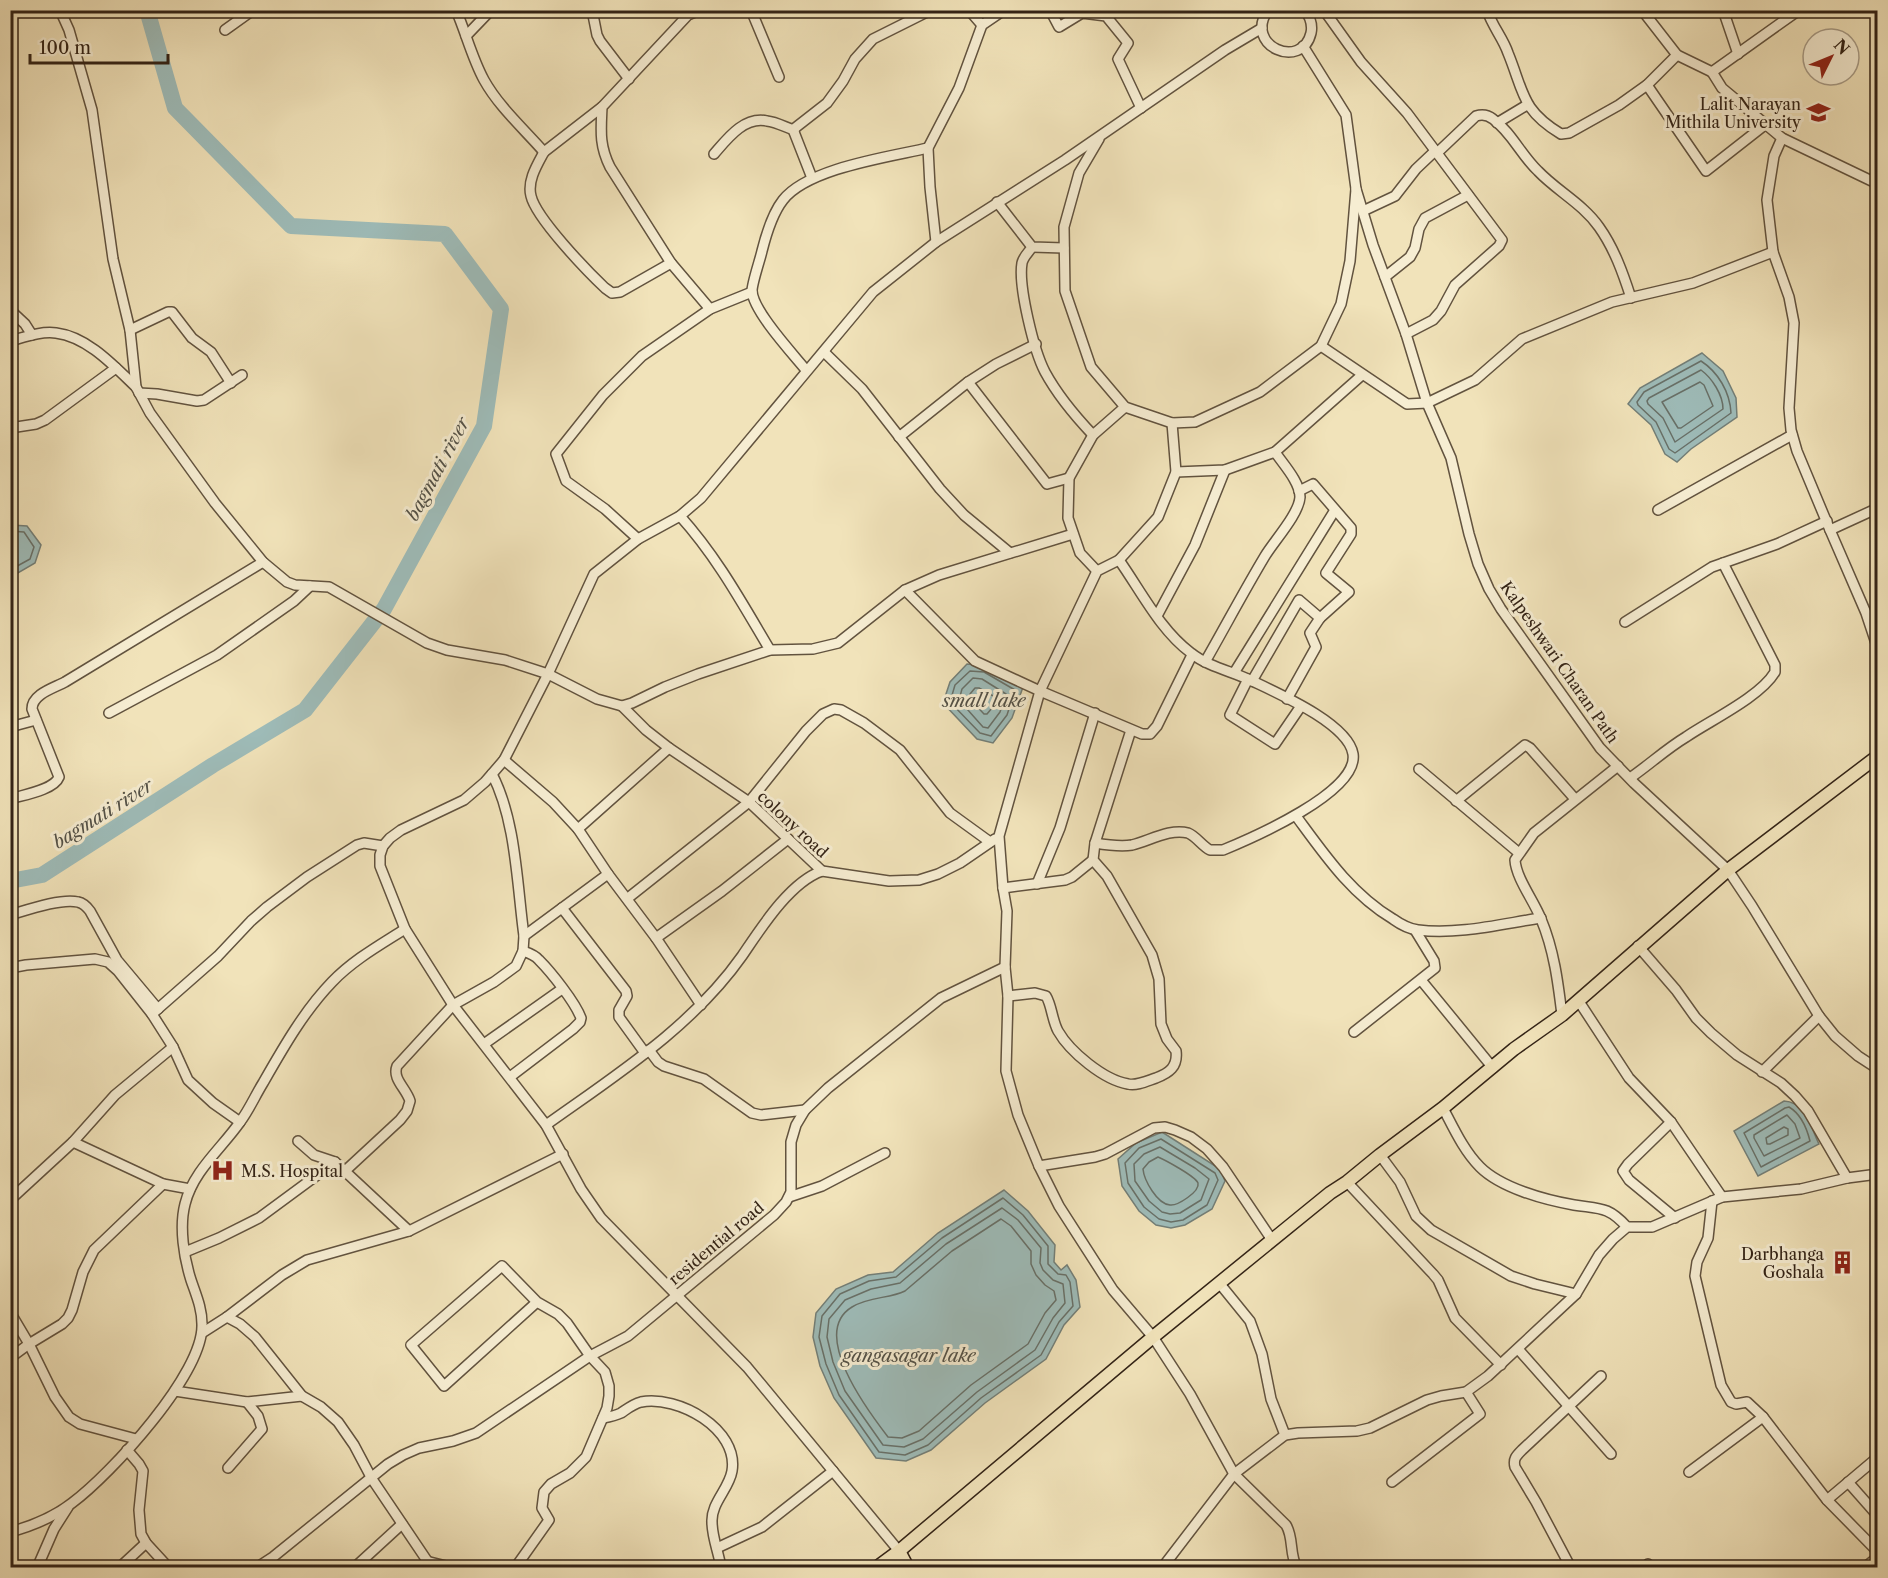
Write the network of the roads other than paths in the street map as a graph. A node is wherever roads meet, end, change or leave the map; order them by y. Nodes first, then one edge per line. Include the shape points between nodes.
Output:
1 (60, 10) edge
2 (253, 10) edge
3 (456, 10) edge
4 (491, 10) edge
5 (592, 10) edge
6 (700, 10) edge
7 (751, 10) edge
8 (931, 10) edge
9 (969, 10) edge
10 (1004, 10) edge
11 (1050, 10) edge
12 (1268, 10) edge
13 (1305, 10) edge
14 (1487, 10) edge
15 (1642, 10) edge
16 (1723, 10) edge
17 (1799, 10) edge
18 (1327, 12) edge
19 (1311, 21) junction
20 (982, 25) junction
21 (1262, 28) junction
22 (225, 30) dead end
23 (466, 36) junction
24 (1303, 46) junction
25 (1738, 54) junction
26 (1677, 55) junction
27 (1712, 72) junction
28 (779, 76) dead end
29 (629, 79) junction
30 (1647, 85) junction
31 (1527, 105) junction
32 (602, 107) junction
33 (1141, 108) junction
34 (1497, 123) junction
35 (1766, 123) junction
36 (794, 130) junction
37 (1101, 136) junction
38 (1782, 138) junction
39 (928, 148) junction
40 (544, 152) junction
41 (1436, 152) junction
42 (714, 154) dead end
43 (812, 178) junction
44 (1878, 184) edge
45 (1356, 189) junction
46 (1468, 195) junction
47 (997, 202) junction
48 (1363, 211) junction
49 (936, 242) junction
50 (1032, 247) junction
51 (1064, 248) junction
52 (1773, 252) junction
53 (671, 263) junction
54 (1385, 277) junction
55 (752, 292) junction
56 (1631, 298) junction
57 (710, 309) junction
58 (10, 310) edge
59 (130, 330) junction
60 (1406, 334) junction
61 (32, 335) junction
62 (10, 340) edge
63 (1036, 344) junction
64 (1321, 346) junction
65 (824, 352) junction
66 (116, 368) junction
67 (806, 370) junction
68 (242, 375) dead end
69 (1362, 375) junction
70 (968, 382) junction
71 (231, 383) junction
72 (138, 390) junction
73 (1427, 403) junction
74 (1125, 407) junction
75 (1172, 423) junction
76 (10, 428) edge
77 (1094, 435) junction
78 (1792, 435) junction
79 (899, 437) junction
80 (1275, 452) junction
81 (1225, 470) junction
82 (1176, 472) junction
83 (1069, 478) junction
84 (1299, 491) junction
85 (1878, 508) edge
86 (1335, 510) junction
87 (1658, 510) dead end
88 (680, 516) junction
89 (1829, 526) junction
90 (1073, 534) junction
91 (638, 539) junction
92 (1010, 554) junction
93 (1119, 560) junction
94 (263, 562) junction
95 (1722, 563) junction
96 (1097, 570) junction
97 (310, 586) junction
98 (905, 590) junction
99 (1157, 616) junction
100 (1320, 618) junction
101 (1625, 622) dead end
102 (1878, 649) edge
103 (770, 650) junction
104 (1192, 655) junction
105 (1205, 662) junction
106 (548, 674) junction
107 (1234, 674) junction
108 (1250, 680) junction
109 (1040, 691) junction
110 (1287, 699) junction
111 (622, 706) junction
112 (1301, 706) junction
113 (109, 713) dead end
114 (1095, 713) junction
115 (36, 720) junction
116 (10, 727) edge
117 (1131, 730) junction
118 (669, 748) junction
119 (1878, 756) edge
120 (504, 760) junction
121 (1618, 766) junction
122 (1419, 769) dead end
123 (492, 774) junction
124 (1630, 778) junction
125 (10, 799) edge
126 (1575, 800) junction
127 (1456, 801) junction
128 (750, 802) junction
129 (1296, 816) junction
130 (578, 829) junction
131 (999, 836) junction
132 (788, 839) junction
133 (990, 842) junction
134 (1095, 843) junction
135 (383, 846) junction
136 (1519, 852) junction
137 (1093, 860) junction
138 (1728, 870) junction
139 (822, 871) junction
140 (608, 874) junction
141 (1037, 884) junction
142 (1003, 888) junction
143 (628, 898) junction
144 (562, 908) junction
145 (10, 915) edge
146 (1541, 918) junction
147 (405, 929) junction
148 (1415, 930) junction
149 (524, 936) junction
150 (656, 938) junction
151 (1638, 946) junction
152 (523, 951) junction
153 (1005, 967) junction
154 (10, 968) edge
155 (1421, 980) junction
156 (562, 989) junction
157 (1008, 996) junction
158 (1578, 1000) junction
159 (453, 1005) junction
160 (701, 1005) junction
161 (155, 1011) junction
162 (1562, 1015) junction
163 (1819, 1016) junction
164 (1354, 1032) dead end
165 (484, 1044) junction
166 (173, 1047) junction
167 (647, 1051) junction
168 (1493, 1068) junction
169 (1878, 1069) edge
170 (1762, 1072) junction
171 (510, 1077) junction
172 (1443, 1108) junction
173 (806, 1110) junction
174 (240, 1122) junction
175 (1671, 1122) junction
176 (546, 1125) junction
177 (298, 1141) dead end
178 (73, 1142) junction
179 (885, 1153) dead end
180 (563, 1154) junction
181 (1380, 1155) junction
182 (334, 1162) junction
183 (1039, 1166) junction
184 (345, 1171) junction
185 (1878, 1174) edge
186 (1847, 1178) junction
187 (1347, 1182) junction
188 (163, 1184) junction
189 (190, 1189) junction
190 (789, 1197) junction
191 (1722, 1197) junction
192 (10, 1200) edge
193 (1712, 1202) junction
194 (1675, 1218) junction
195 (1627, 1227) junction
196 (409, 1231) junction
197 (1272, 1240) junction
198 (185, 1252) junction
199 (1220, 1284) junction
200 (1576, 1294) junction
201 (677, 1296) junction
202 (537, 1302) junction
203 (10, 1312) edge
204 (227, 1317) junction
205 (202, 1333) junction
206 (1154, 1338) junction
207 (29, 1344) junction
208 (1518, 1349) junction
209 (590, 1356) junction
210 (10, 1358) edge
211 (1501, 1365) junction
212 (1601, 1376) dead end
213 (176, 1391) junction
214 (1466, 1392) junction
215 (302, 1396) junction
216 (247, 1402) junction
217 (1569, 1406) junction
218 (1763, 1417) junction
219 (603, 1418) junction
220 (1285, 1435) junction
221 (136, 1440) junction
222 (127, 1450) junction
223 (1611, 1454) dead end
224 (1878, 1457) edge
225 (228, 1467) dead end
226 (833, 1471) junction
227 (1689, 1472) dead end
228 (1234, 1474) junction
229 (372, 1479) junction
230 (1392, 1482) dead end
231 (1848, 1482) junction
232 (1827, 1500) junction
233 (70, 1505) junction
234 (1878, 1516) edge
235 (402, 1524) junction
236 (10, 1532) edge
237 (146, 1543) junction
238 (717, 1548) junction
239 (899, 1551) junction
240 (1878, 1552) edge
241 (1878, 1557) edge
242 (429, 1566) edge
243 (37, 1568) edge
244 (119, 1568) edge
245 (169, 1568) edge
246 (256, 1568) edge
247 (354, 1568) edge
248 (454, 1568) edge
249 (515, 1568) edge
250 (722, 1568) edge
251 (876, 1568) edge
252 (908, 1568) edge
253 (1162, 1568) edge
254 (1297, 1568) edge
255 (1571, 1568) edge
256 (1644, 1568) edge
257 (1650, 1568) edge
258 (1864, 1568) edge

1 - 59 street via 92,110 113,259
2 - 22 street
3 - 23 street
4 - 23 street
5 - 29 street via 600,41
6 - 29 street via 688,15
7 - 28 street
8 - 36 street via 864,47 828,103
9 - 20 street
10 - 20 street
11 - 33 street via 1059,27 1082,13 1106,16 1128,44 1118,59
12 - 21 street
13 - 19 street
14 - 31 street via 1508,51
15 - 26 street
16 - 25 street
17 - 25 street
18 - 19 street
18 - 41 street via 1360,62 1407,113
19 - 24 street via 1311,35
20 - 39 street via 959,88
21 - 24 street via 1266,41 1277,50 1291,52
21 - 33 street
23 - 40 street via 486,82
24 - 45 street via 1346,116
25 - 27 street
26 - 27 street
26 - 30 street
27 - 35 street via 1722,88
29 - 32 street
30 - 31 street via 1565,134
30 - 35 street via 1706,171
31 - 34 street
32 - 40 street
32 - 53 street via 603,153
33 - 37 street
34 - 41 street via 1482,114 1476,116
34 - 56 street via 1537,170 1599,226
35 - 38 street
36 - 42 street via 768,121 747,123
36 - 43 street
37 - 47 street
37 - 51 street via 1079,173 1064,227
38 - 44 street
38 - 52 street via 1774,156 1767,200
39 - 43 street
39 - 49 street
40 - 53 street via 532,176 531,197 538,212 605,288 612,293 620,292
41 - 46 street
41 - 48 street via 1416,169 1395,196
43 - 55 street via 781,202
45 - 48 street, Kalpeshwari Charan Path
45 - 64 street via 1350,261 1341,304
46 - 54 street via 1425,218 1410,257
46 - 60 street via 1502,243 1455,285 1433,320
47 - 49 street
47 - 50 street
48 - 54 street, Kalpeshwari Charan Path
49 - 65 street via 873,292
50 - 51 street
50 - 63 street via 1022,261 1022,288
51 - 74 street via 1065,291 1091,367
52 - 56 street via 1693,284
52 - 78 street via 1794,323 1789,408
53 - 57 street
54 - 60 street, Kalpeshwari Charan Path
55 - 57 street
55 - 67 street via 761,314
56 - 73 street via 1522,339 1475,380
57 - 91 street via 642,356 603,395 556,454 566,482 605,509
58 - 61 street
59 - 71 street via 172,312 192,339 212,352
59 - 72 street
60 - 73 street, Kalpeshwari Charan Path
61 - 62 street
61 - 66 street via 55,333 74,337
63 - 70 street
63 - 77 street via 1044,370 1063,401
64 - 69 street
64 - 75 street via 1260,392 1195,422
65 - 67 street
65 - 79 street via 862,389
66 - 72 street
66 - 76 street via 45,420
67 - 88 street via 701,498
68 - 71 street
69 - 73 street via 1407,404
69 - 80 street
70 - 79 street
70 - 83 street via 1047,484
71 - 72 street via 197,401
72 - 94 street via 202,486
73 - 121 street, Kalpeshwari Charan Path via 1450,458 1469,534 1489,589 1600,748
74 - 75 street
74 - 77 street
75 - 82 street
77 - 83 street
78 - 87 street
78 - 89 street
79 - 92 street via 958,508
80 - 81 street
80 - 84 street
81 - 82 street
81 - 99 street via 1195,545
82 - 93 street via 1158,517
83 - 90 street via 1068,518
84 - 86 street via 1313,484
84 - 105 street via 1297,507
85 - 89 street
86 - 100 street via 1351,528 1351,534 1326,573 1349,592
86 - 107 street
88 - 91 street
88 - 103 street via 721,567
89 - 95 street
89 - 102 street
90 - 92 street
90 - 96 street via 1080,553
91 - 106 street via 594,574
92 - 98 street via 939,575
93 - 96 street
93 - 99 street
94 - 97 street via 287,582
94 - 115 street via 36,697 32,705
95 - 101 street
95 - 124 street via 1775,665 1775,672 1764,686
96 - 109 street
97 - 106 street via 329,587 427,643
97 - 113 street via 217,655
98 - 103 street via 838,643 813,649
98 - 109 street via 969,656
99 - 104 street
100 - 108 street via 1299,600
100 - 110 street via 1310,633 1316,647
103 - 111 street via 698,674
104 - 105 street
104 - 117 street via 1153,731 1146,735
105 - 107 street
106 - 111 street via 597,699
106 - 120 street
107 - 108 street
108 - 110 street
108 - 112 street via 1230,715 1275,744
109 - 114 street
109 - 131 street
110 - 112 street
111 - 118 street, colony road
112 - 129 street via 1342,734 1353,755 1352,764 1338,785
114 - 117 street
114 - 141 street via 1060,828
115 - 116 street
115 - 125 street via 57,771 57,782
117 - 134 street
118 - 128 street, colony road
118 - 130 street
119 - 138 main road
120 - 123 street
120 - 130 street
121 - 124 street, Kalpeshwari Charan Path
121 - 126 street
122 - 127 street
123 - 135 street via 464,800 401,830
123 - 149 street via 509,819
124 - 138 street, Kalpeshwari Charan Path
126 - 127 street via 1525,745
126 - 136 street via 1534,833
127 - 136 street
128 - 132 street, colony road
128 - 133 street via 818,718 828,711 842,710 900,750 950,813
128 - 143 street
129 - 134 street via 1223,850 1210,850 1182,832 1130,845
129 - 148 street via 1360,895
130 - 140 street
131 - 133 street, colony road
131 - 142 street
132 - 139 street, colony road
132 - 150 street
133 - 139 street, colony road via 946,871 919,880 889,881
134 - 137 street
135 - 147 street via 380,866
135 - 161 street via 357,845 307,877 251,921
136 - 146 street via 1516,871
137 - 141 street via 1072,878
137 - 157 street via 1107,876 1152,955 1159,979 1161,1024 1177,1056 1172,1070 1137,1084 1107,1076 1070,1047 1059,1031 1046,996
138 - 151 main road
138 - 163 street, Kalpeshwari Charan Path
139 - 160 street via 795,888
140 - 143 street
140 - 144 street
141 - 142 street
142 - 153 street
143 - 150 street
144 - 149 street
144 - 167 street via 626,991 619,1017
145 - 161 street via 45,905 84,905 117,960
146 - 148 street via 1447,932
146 - 162 street via 1552,951
147 - 159 street
147 - 174 street via 350,966 322,993 280,1052
148 - 155 street via 1435,964 1432,972
149 - 152 street
150 - 160 street
151 - 158 main road
151 - 170 street via 1696,1018
152 - 156 street via 538,958
152 - 159 street via 516,966
153 - 157 street
153 - 173 street via 941,998
154 - 161 street via 102,959
155 - 164 street
155 - 168 street
156 - 165 street
156 - 171 street via 580,1014 580,1022
157 - 183 street via 1006,1071 1018,1115
158 - 162 main road
158 - 175 street via 1629,1078
159 - 165 street
159 - 184 street via 397,1066 397,1079 410,1101 407,1111
160 - 167 street
161 - 166 street
162 - 168 main road
163 - 169 street, Kalpeshwari Charan Path via 1857,1056
163 - 170 street
165 - 171 street
166 - 174 street via 194,1086
166 - 178 street via 115,1095
167 - 173 street via 664,1066 704,1079 752,1113
167 - 176 street
168 - 172 main road
170 - 186 street via 1781,1083 1808,1111
171 - 176 street
172 - 181 main road
172 - 195 street via 1464,1148 1492,1177 1522,1191 1610,1211
173 - 190 street via 791,1142
174 - 189 street
175 - 191 street
175 - 194 street via 1623,1171 1626,1178
176 - 180 street
177 - 182 street via 314,1155
178 - 188 street
178 - 192 street
179 - 190 street via 822,1186
180 - 196 street
180 - 201 street via 602,1218
181 - 187 main road
181 - 200 street via 1400,1182 1416,1216 1431,1230 1511,1276
182 - 184 street
182 - 198 street via 259,1218
183 - 197 street via 1105,1154 1165,1126 1207,1149
183 - 206 street via 1059,1206 1113,1290
184 - 196 street
185 - 186 street
186 - 191 street via 1802,1189
187 - 197 main road
187 - 211 street via 1433,1274 1455,1318
188 - 189 street
188 - 207 street via 94,1250 68,1318
189 - 198 street via 184,1205
190 - 201 street, residential road via 774,1215
191 - 193 street
193 - 194 street
193 - 218 street via 1708,1238 1695,1276 1704,1317 1721,1386 1729,1400 1736,1404 1747,1402
194 - 195 street via 1652,1227
195 - 200 street via 1599,1256
196 - 204 street via 307,1260
197 - 199 main road
198 - 205 street via 199,1299
199 - 206 main road
199 - 220 street via 1250,1321
200 - 208 street
201 - 209 street, residential road via 628,1336
201 - 226 street via 747,1367
202 - 202 street via 502,1266 411,1345 444,1386
202 - 209 street via 567,1323
203 - 207 street
204 - 205 street
204 - 215 street via 255,1337
205 - 213 street via 193,1361
206 - 228 street
206 - 239 main road
207 - 210 street
207 - 221 street via 54,1398 69,1417 80,1424
208 - 211 street
208 - 217 street
209 - 219 street via 605,1372 609,1386
209 - 229 street, residential road via 476,1433 403,1455
211 - 214 street
212 - 217 street
213 - 216 street
213 - 221 street
214 - 220 street via 1427,1400 1370,1428
214 - 230 street via 1480,1414
215 - 216 street
215 - 229 street via 338,1422
216 - 225 street via 262,1429
217 - 223 street
217 - 255 street via 1514,1462
218 - 227 street
218 - 232 street
219 - 238 street via 640,1402 675,1405 707,1421 724,1439 733,1461 732,1474 713,1512
219 - 249 street via 586,1457 544,1492 542,1508 549,1522
220 - 228 street
221 - 222 street
222 - 233 street
222 - 237 street via 143,1471 139,1523
224 - 231 street
226 - 238 street via 762,1527
226 - 239 street
228 - 253 street
228 - 254 street via 1286,1525
229 - 235 street
229 - 246 street, residential road
231 - 232 street
231 - 234 street
232 - 240 street
233 - 236 street
233 - 243 street via 54,1529
235 - 242 street
235 - 247 street
237 - 244 street
237 - 245 street
238 - 250 street
239 - 251 main road
239 - 252 main road
241 - 258 street
242 - 248 street
256 - 257 street via 1648,1564

